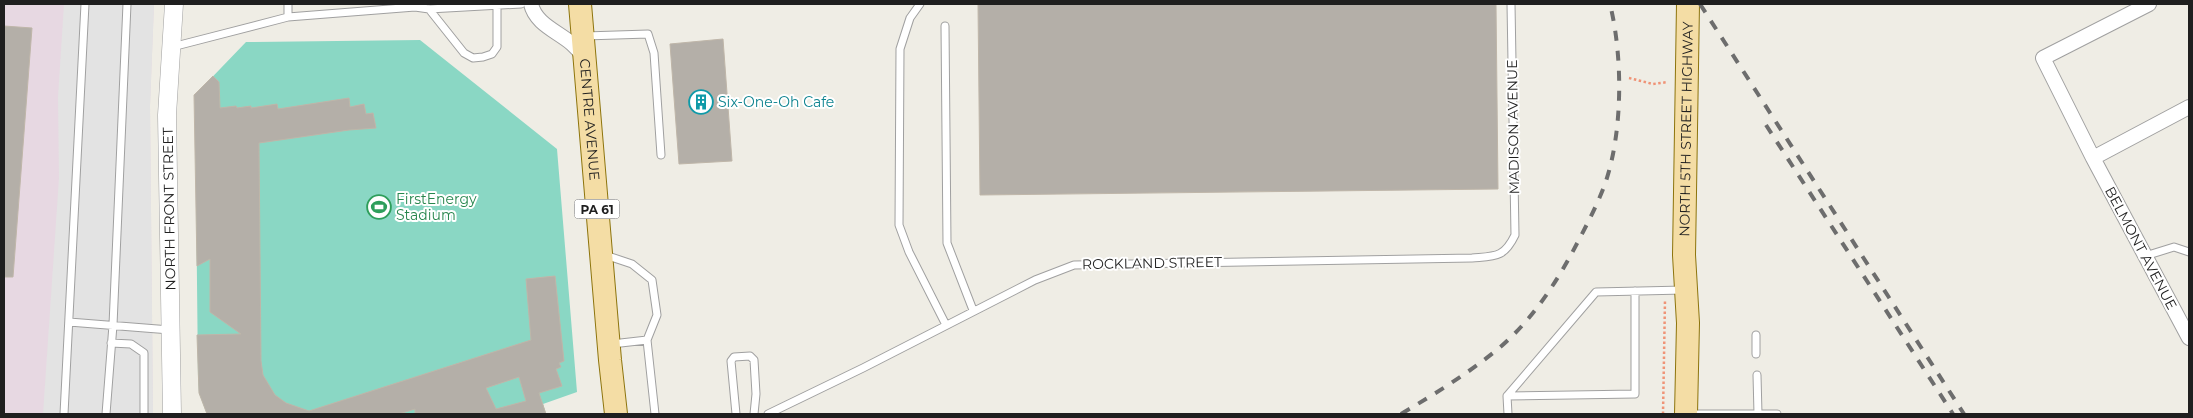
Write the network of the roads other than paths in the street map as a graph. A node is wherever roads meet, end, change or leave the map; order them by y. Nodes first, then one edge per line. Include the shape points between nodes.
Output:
1 (84, 4) edge
2 (127, 4) edge
3 (174, 4) edge
4 (288, 4) edge
5 (522, 4) edge
6 (531, 4) edge
7 (580, 4) edge
8 (920, 4) edge
9 (1512, 4) edge
10 (1688, 4) edge
11 (2149, 4) edge
12 (498, 5) junction
13 (415, 6) edge
14 (429, 9) junction
15 (288, 17) junction
16 (945, 26) dead end
17 (582, 36) junction
18 (171, 47) junction
19 (584, 58) junction
20 (2189, 108) edge
21 (661, 155) dead end
22 (2093, 158) junction
23 (1508, 249) joint
24 (2189, 252) edge
25 (600, 253) junction
26 (2145, 256) junction
27 (1686, 290) junction
28 (1635, 291) junction
29 (973, 310) junction
30 (69, 322) junction
31 (112, 325) junction
32 (946, 325) junction
33 (170, 330) junction
34 (1756, 336) dead end
35 (2189, 338) edge
36 (647, 340) junction
37 (111, 343) junction
38 (608, 345) junction
39 (1756, 354) dead end
40 (1757, 375) dead end
41 (1507, 396) junction
42 (64, 414) edge
43 (106, 414) edge
44 (144, 414) edge
45 (172, 414) edge
46 (616, 414) edge
47 (654, 414) edge
48 (736, 414) edge
49 (754, 414) edge
50 (768, 414) edge
51 (1508, 414) edge
52 (1686, 414) edge
53 (1758, 414) edge
54 (1777, 414) edge

1 - 30 lane
2 - 31 lane
3 - 18 street, NORTH FRONT STREET
4 - 15 lane
5 - 12 lane
6 - 19 street via 542,22 572,42
7 - 17 main road, CENTRE AVENUE / PA 61
8 - 32 lane via 910,18 900,49 899,225
9 - 23 lane, MADISON AVENUE via 1514,234
10 - 27 main road, NORTH 5TH STREET HIGHWAY
11 - 22 street, BELMONT AVENUE via 2042,58
12 - 14 lane
12 - 14 lane via 497,47 483,58 473,58 464,53
13 - 14 lane
13 - 15 lane
15 - 18 lane
16 - 29 lane via 947,243
17 - 19 main road, CENTRE AVENUE / PA 61
17 - 21 lane via 648,34 654,54
18 - 33 street, NORTH FRONT STREET via 167,115
19 - 25 main road, CENTRE AVENUE / PA 61
20 - 22 street
22 - 26 street, BELMONT AVENUE
23 - 29 lane, ROCKLAND STREET via 1494,256 1472,258 1074,265
24 - 26 lane via 2174,248
25 - 36 lane via 632,264 652,280 657,315
25 - 38 main road, CENTRE AVENUE / PA 61
26 - 35 street, BELMONT AVENUE
27 - 28 lane
27 - 52 main road, NORTH 5TH STREET HIGHWAY
28 - 41 lane via 1596,292
28 - 41 lane via 1635,394
29 - 32 lane, ROCKLAND STREET
30 - 31 lane
30 - 42 lane
31 - 33 lane
31 - 37 lane
32 - 50 lane, ROCKLAND STREET
33 - 45 street, NORTH FRONT STREET
34 - 39 lane
36 - 38 lane
36 - 47 lane
37 - 43 lane
37 - 44 lane via 131,344 144,353
38 - 46 main road, CENTRE AVENUE / PA 61
40 - 53 lane
41 - 51 lane
48 - 49 lane via 731,361 734,357 750,356 754,360
52 - 53 lane
53 - 54 lane

